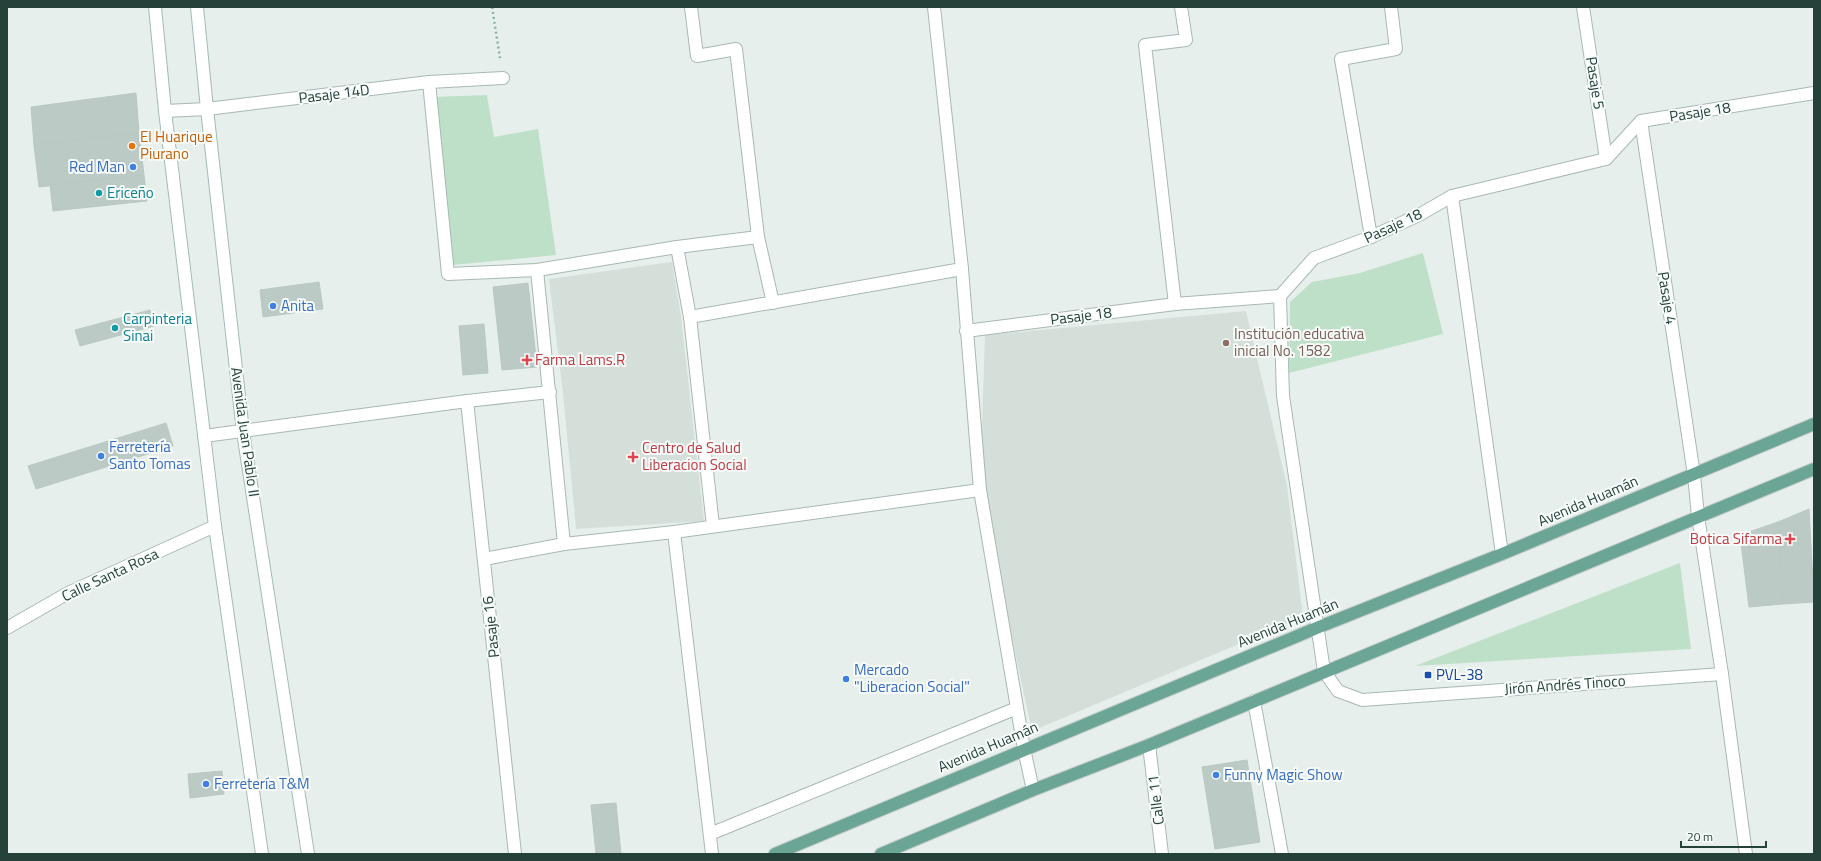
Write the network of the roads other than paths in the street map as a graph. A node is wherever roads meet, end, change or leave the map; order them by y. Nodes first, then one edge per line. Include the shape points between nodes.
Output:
1 (155, 7) edge
2 (197, 7) edge
3 (690, 7) edge
4 (934, 7) edge
5 (1181, 7) edge
6 (1391, 7) edge
7 (1583, 7) edge
8 (503, 78) road end
9 (429, 82) junction
10 (1814, 93) edge
11 (206, 109) junction
12 (166, 111) junction
13 (1641, 121) junction
14 (1606, 159) junction
15 (1452, 196) junction
16 (758, 237) junction
17 (1371, 237) junction
18 (677, 246) junction
19 (962, 269) junction
20 (537, 270) junction
21 (1280, 296) junction
22 (773, 303) junction
23 (1175, 304) junction
24 (690, 317) junction
25 (966, 331) junction
26 (550, 392) junction
27 (467, 401) junction
28 (1814, 424) edge
29 (243, 432) junction
30 (204, 436) junction
31 (1814, 469) edge
32 (1694, 475) junction
33 (980, 490) junction
34 (1698, 516) junction
35 (215, 526) junction
36 (713, 526) junction
37 (674, 532) junction
38 (564, 544) junction
39 (1502, 554) junction
40 (484, 559) junction
41 (1319, 627) junction
42 (7, 628) edge
43 (1324, 671) junction
44 (1722, 674) junction
45 (1254, 700) junction
46 (1017, 708) junction
47 (1149, 745) junction
48 (1024, 749) junction
49 (1033, 790) junction
50 (710, 834) junction
51 (262, 854) edge
52 (308, 854) edge
53 (515, 854) edge
54 (712, 854) edge
55 (774, 854) edge
56 (881, 854) edge
57 (1162, 854) edge
58 (1282, 854) edge
59 (1746, 854) edge

1 - 12 street
2 - 11 street, Avenida Juan Pablo II
3 - 16 street via 697,56 736,48
4 - 19 street
5 - 23 street via 1186,40 1145,45
6 - 17 street via 1396,49 1341,59
7 - 14 street, Pasaje 5
8 - 9 street, Pasaje 14D
9 - 11 street, Pasaje 14D
9 - 20 street via 448,274
10 - 13 street, Pasaje 18
11 - 12 street, Pasaje 14D
11 - 29 street, Avenida Juan Pablo II
12 - 30 street
13 - 14 street
13 - 32 street, Pasaje 4
14 - 15 street, Pasaje 18
15 - 17 street, Pasaje 18 via 1419,215
15 - 39 street
16 - 18 street
16 - 22 street
17 - 21 street, Pasaje 18 via 1314,258
18 - 20 street
18 - 24 street
19 - 22 street
19 - 25 street
20 - 26 street
21 - 23 street, Pasaje 18
21 - 41 street via 1283,396
22 - 24 street
23 - 25 street, Pasaje 18
24 - 36 street
25 - 33 street
26 - 27 street
26 - 38 street
27 - 29 street
27 - 40 street, Pasaje 16
28 - 32 main road, Avenida Huamán
29 - 30 street
29 - 52 street, Avenida Juan Pablo II
30 - 35 street
31 - 34 main road
32 - 34 street, Pasaje 4
32 - 39 main road, Avenida Huamán
33 - 36 street
33 - 46 street
34 - 43 main road
34 - 44 street, Pasaje 4
35 - 42 street, Calle Santa Rosa via 68,593
35 - 51 street
36 - 37 street
37 - 38 street
37 - 50 street
38 - 40 street
39 - 41 main road, Avenida Huamán
40 - 53 street, Pasaje 16
41 - 43 street
41 - 48 main road, Avenida Huamán
43 - 44 street, Jirón Andrés Tinoco via 1338,691 1362,700
43 - 45 main road
44 - 59 street, Pasaje 4
45 - 47 main road
45 - 58 street
46 - 48 street
46 - 50 street
47 - 49 main road
47 - 57 street, Calle 11
48 - 49 street
48 - 55 main road, Avenida Huamán
49 - 56 main road
50 - 54 street

